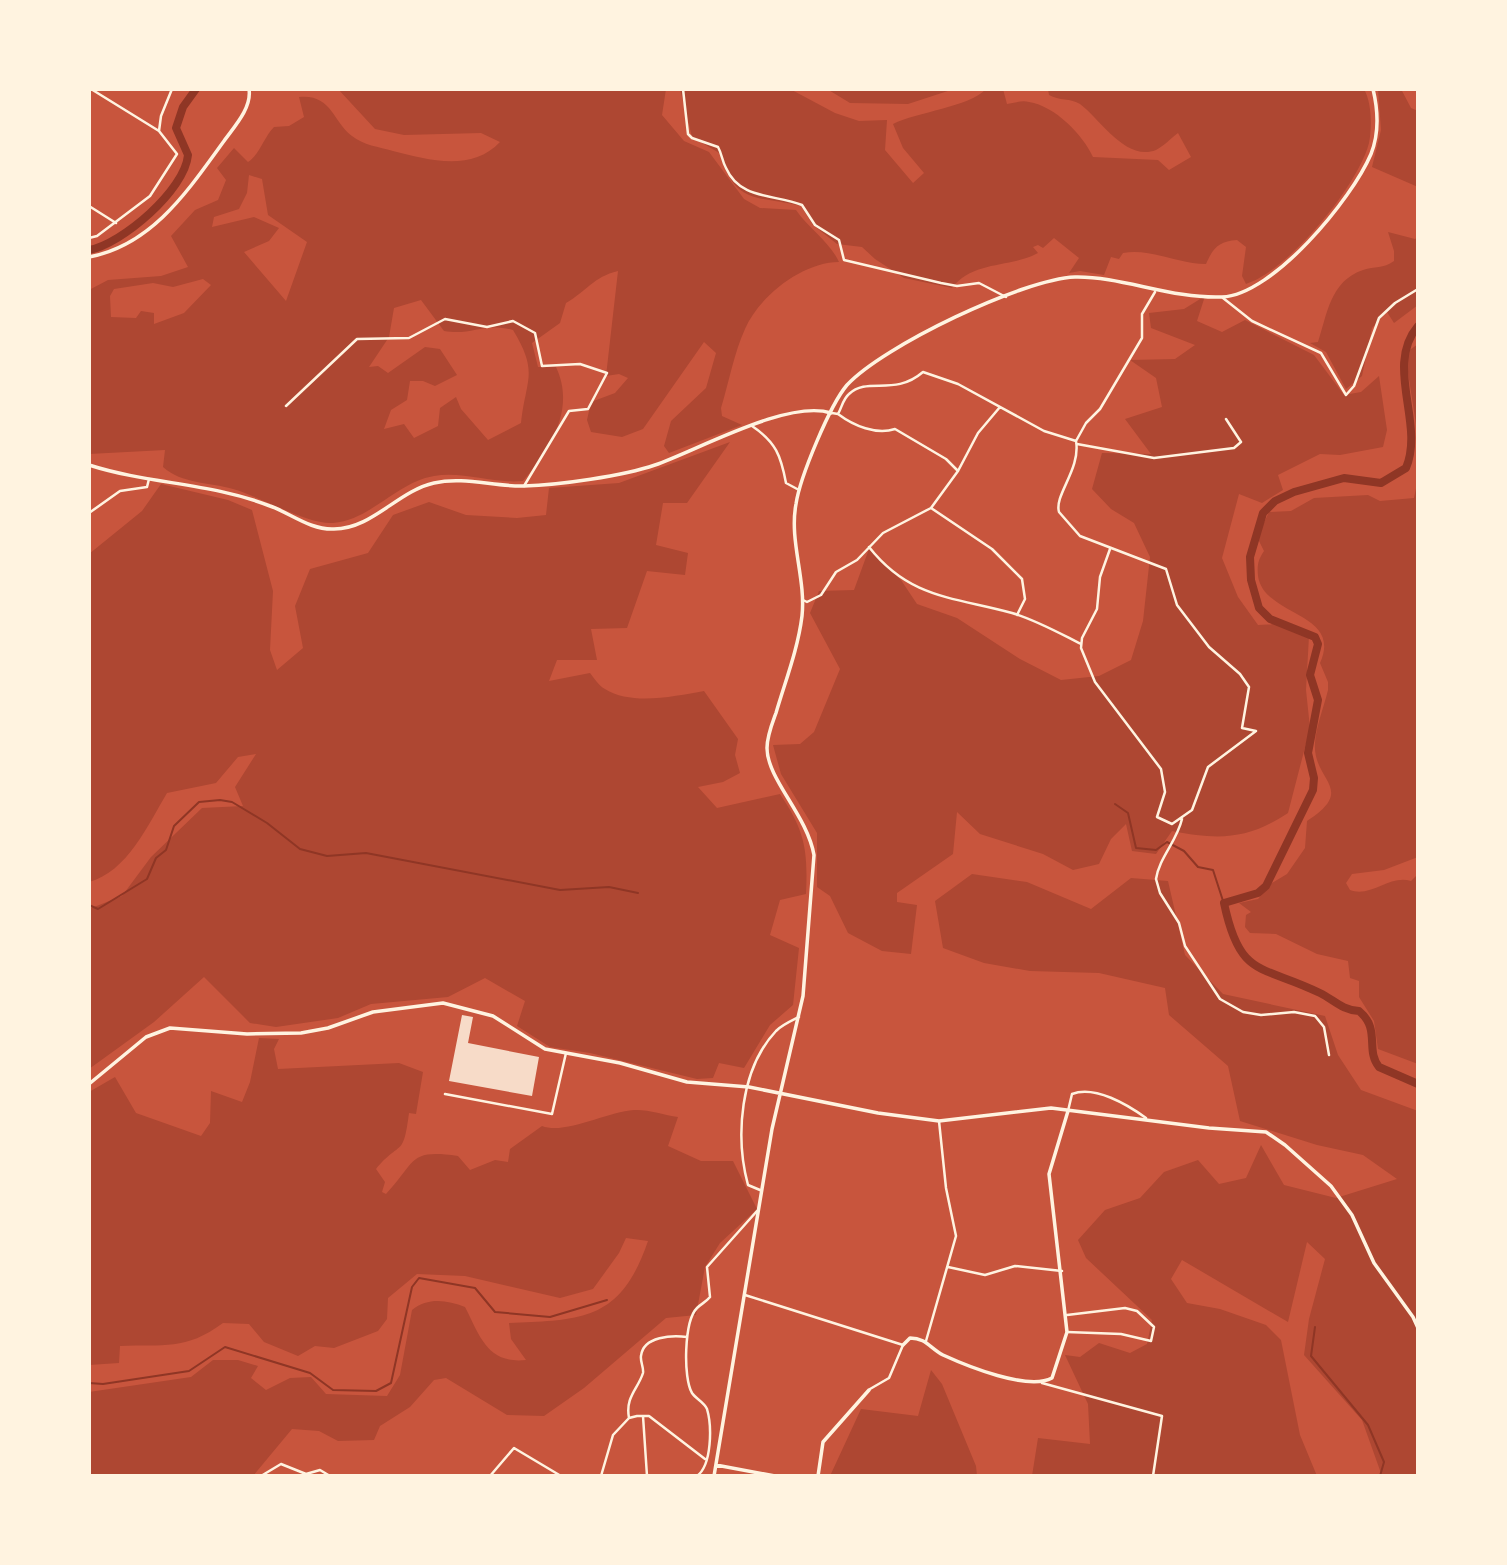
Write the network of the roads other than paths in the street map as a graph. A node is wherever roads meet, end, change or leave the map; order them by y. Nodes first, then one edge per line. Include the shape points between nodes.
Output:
1 (92, 89) edge
2 (172, 89) edge
3 (249, 89) edge
4 (683, 89) edge
5 (1373, 89) edge
6 (159, 131) junction
7 (89, 206) edge
8 (116, 223) junction
9 (89, 238) edge
10 (89, 257) edge
11 (1418, 289) edge
12 (1155, 292) junction
13 (1006, 296) junction
14 (1223, 298) junction
15 (286, 406) dead end
16 (1000, 407) junction
17 (831, 413) junction
18 (838, 414) junction
19 (1226, 419) dead end
20 (752, 426) junction
21 (1077, 442) junction
22 (89, 465) edge
23 (958, 471) junction
24 (149, 479) junction
25 (524, 486) junction
26 (799, 490) junction
27 (931, 508) junction
28 (89, 513) edge
29 (869, 547) junction
30 (1110, 549) junction
31 (803, 600) junction
32 (1017, 615) junction
33 (1081, 644) junction
34 (1182, 819) junction
35 (799, 1017) junction
36 (566, 1053) junction
37 (1329, 1055) dead end
38 (89, 1084) edge
39 (749, 1087) junction
40 (779, 1093) junction
41 (445, 1094) dead end
42 (1068, 1111) junction
43 (1149, 1120) junction
44 (939, 1121) junction
45 (761, 1190) junction
46 (757, 1211) junction
47 (948, 1268) junction
48 (1062, 1270) junction
49 (745, 1295) junction
50 (1066, 1316) junction
51 (1418, 1328) edge
52 (1067, 1332) junction
53 (687, 1337) junction
54 (926, 1341) junction
55 (903, 1345) junction
56 (1042, 1383) junction
57 (869, 1390) joint
58 (642, 1415) junction
59 (629, 1418) junction
60 (707, 1462) junction
61 (716, 1465) junction
62 (261, 1476) edge
63 (330, 1476) edge
64 (490, 1476) edge
65 (561, 1476) edge
66 (601, 1476) edge
67 (647, 1476) edge
68 (697, 1476) edge
69 (714, 1476) edge
70 (775, 1476) edge
71 (818, 1476) edge
72 (1153, 1476) edge

1 - 6 street
2 - 6 street
3 - 10 street via 239,121 183,198 129,242
4 - 13 street via 688,134 718,147 740,187 802,205 815,225 839,240 844,260 941,283 979,283
5 - 14 street via 1377,120 1371,153 1340,201 1269,280
6 - 8 street via 175,147 176,158 150,195
7 - 8 street
8 - 9 street
11 - 14 street via 1379,317 1354,386 1346,395 1321,352 1252,321
12 - 13 street via 1071,277
12 - 14 street
12 - 21 street via 1142,314 1143,338
13 - 17 street via 880,357 847,386
15 - 25 street via 354,340 409,338 445,319 487,327 513,321 535,333 542,366 580,364 607,373 588,409 568,413
16 - 18 street via 958,384 923,372 903,385 855,390
16 - 21 street via 1044,431
16 - 23 street via 978,433
17 - 18 street
17 - 20 street via 799,411
17 - 26 street
18 - 23 street via 868,429 895,429
19 - 21 street via 1241,442 1186,456 1154,457
20 - 25 street via 655,465
20 - 26 street via 769,438 781,457 786,483
21 - 30 street via 1075,466 1057,508 1080,536
22 - 24 street
23 - 27 street
24 - 25 street via 250,499 312,526 334,529 359,524 396,500 437,482
24 - 28 street via 147,486 120,491
26 - 31 street via 794,525
27 - 29 street via 897,523
27 - 32 street via 992,549 1022,579 1025,599
29 - 31 street via 836,572 821,595
29 - 32 street via 891,571 932,595
30 - 33 street via 1100,577 1097,609
30 - 34 street via 1166,569 1177,605 1209,647 1249,687 1242,729 1256,730 1208,767 1198,802
31 - 35 street via 767,747 774,773 806,826 814,855
32 - 33 street
33 - 34 street via 1093,679 1161,769 1165,792 1157,817 1172,824
34 - 37 street via 1156,879 1201,974 1220,999 1243,1012 1315,1016 1324,1027
35 - 39 street via 773,1034 752,1069
35 - 40 street
36 - 38 street via 539,1047 485,1012 429,1004 373,1012 301,1033 170,1028 146,1037
36 - 39 street via 687,1082
36 - 41 street via 552,1114
39 - 40 street
39 - 45 street via 740,1140 748,1185
40 - 44 street
40 - 45 street
42 - 43 street
42 - 43 street via 1072,1094 1087,1091 1131,1107
42 - 44 street via 1019,1110
42 - 48 street via 1049,1174
43 - 51 street via 1257,1130 1279,1140 1331,1186 1352,1215 1374,1263
44 - 47 street via 956,1236
45 - 46 street
46 - 49 street
46 - 53 street via 706,1267 709,1297 697,1308
47 - 48 street via 985,1275 1015,1266
47 - 54 street
48 - 50 street
49 - 55 street
49 - 61 street
50 - 52 street
50 - 52 street via 1125,1308 1137,1311 1154,1327 1151,1340
52 - 56 street via 1052,1378
53 - 59 street via 667,1336 645,1348 643,1374 627,1404
53 - 60 street via 691,1391 706,1407 709,1424
54 - 55 street via 910,1338
54 - 56 street via 939,1353 977,1368
55 - 57 street via 888,1378
56 - 72 street via 1162,1416
57 - 71 street via 823,1442
58 - 59 street
58 - 60 street
58 - 67 street
59 - 66 street via 613,1435
60 - 61 street
60 - 68 street
61 - 69 street
61 - 70 street
62 - 63 street via 281,1464 306,1474 320,1470
64 - 65 street via 514,1447

